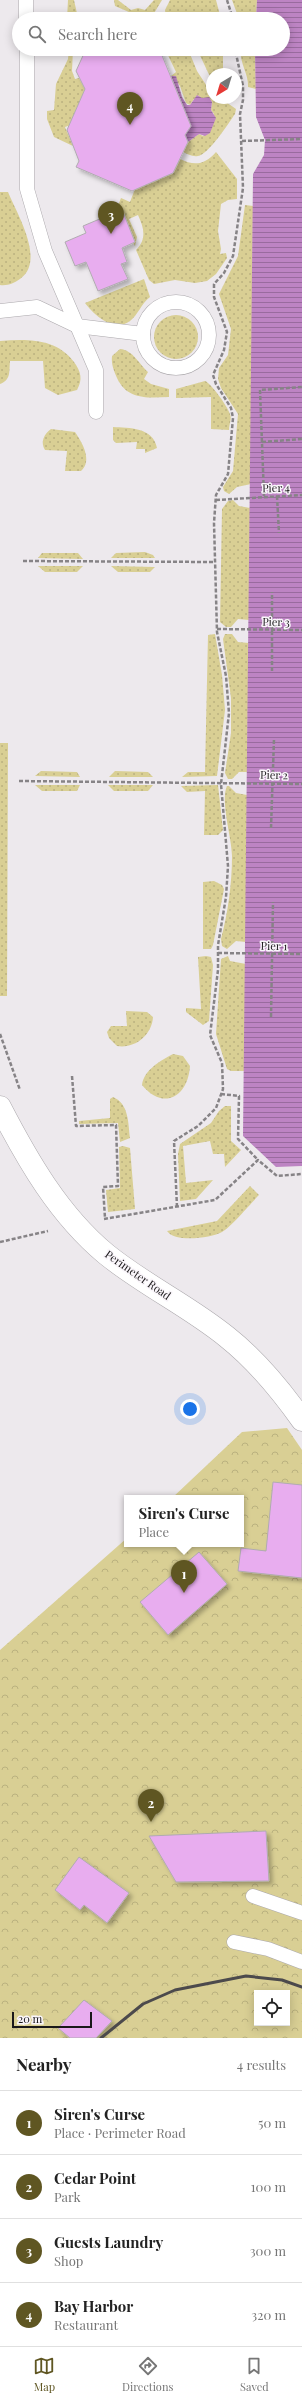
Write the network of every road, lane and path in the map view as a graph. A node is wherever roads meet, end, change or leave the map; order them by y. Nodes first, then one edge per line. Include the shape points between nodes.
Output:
1 (26, 0) edge
2 (226, 0) edge
3 (26, 12) edge
4 (230, 12) edge
5 (26, 56) edge
6 (237, 56) edge
7 (302, 140) edge
8 (242, 141) junction
9 (0, 311) edge
10 (77, 326) junction
11 (143, 334) junction
12 (302, 387) edge
13 (96, 412) dead end
14 (302, 439) edge
15 (262, 442) junction
16 (302, 495) edge
17 (264, 496) junction
18 (277, 496) junction
19 (216, 500) junction
20 (279, 533) dead end
21 (23, 561) dead end
22 (215, 562) junction
23 (272, 592) dead end
24 (217, 629) junction
25 (272, 630) junction
26 (302, 630) edge
27 (272, 671) dead end
28 (274, 739) dead end
29 (19, 781) dead end
30 (222, 782) junction
31 (272, 783) junction
32 (302, 784) edge
33 (271, 828) dead end
34 (273, 902) dead end
35 (218, 952) junction
36 (272, 954) junction
37 (302, 954) edge
38 (271, 1017) dead end
39 (0, 1034) edge
40 (72, 1076) dead end
41 (22, 1094) dead end
42 (221, 1094) junction
43 (0, 1107) edge
44 (258, 1160) junction
45 (302, 1174) edge
46 (177, 1207) junction
47 (106, 1219) junction
48 (77, 1225) junction
49 (0, 1242) edge
50 (302, 1420) edge
51 (253, 1896) dead end
52 (302, 1913) edge
53 (234, 1942) dead end
54 (302, 1962) edge

1 - 3 lane
2 - 4 path
5 - 10 lane via 27,189 45,251
6 - 8 path via 243,86 240,114
7 - 8 path
8 - 19 path via 243,188 233,256 224,273 214,284 214,297 227,332 224,350 213,375 231,408 233,418 228,474 222,481
9 - 10 lane via 37,307
10 - 11 lane
10 - 13 lane via 96,370
11 - 11 lane via 145,346 151,357 161,365 185,368 196,362 204,353 209,342 210,329 197,308 186,303 174,302 162,304 152,312 145,322
12 - 15 path via 260,390
14 - 15 path
15 - 17 path
16 - 18 path, Pier 4
17 - 18 path, Pier 4
17 - 19 path, Pier 4
18 - 20 path
19 - 22 path
21 - 22 path
22 - 24 path
23 - 25 path
24 - 25 path, Pier 3
24 - 30 path via 226,676 229,713
25 - 26 path, Pier 3
25 - 27 path
28 - 31 path
29 - 30 path, Pier 2
30 - 31 path, Pier 2
30 - 35 path via 228,866
31 - 32 path, Pier 2
31 - 33 path
34 - 36 path
35 - 36 path, Pier 1
35 - 42 path via 210,1035 222,1063
36 - 37 path, Pier 1
36 - 38 path
39 - 41 path
40 - 47 path via 76,1126 116,1125 118,1186 103,1187
42 - 44 path via 239,1096 238,1139
42 - 46 path via 216,1108 198,1126 174,1141
43 - 48 street, Perimeter Road via 20,1147 62,1210
44 - 45 path via 277,1176
44 - 46 path via 215,1200
46 - 47 path
47 - 48 path
48 - 49 path
48 - 50 street, Perimeter Road via 106,1254 227,1337 277,1384
51 - 52 lane
53 - 54 lane via 268,1949

